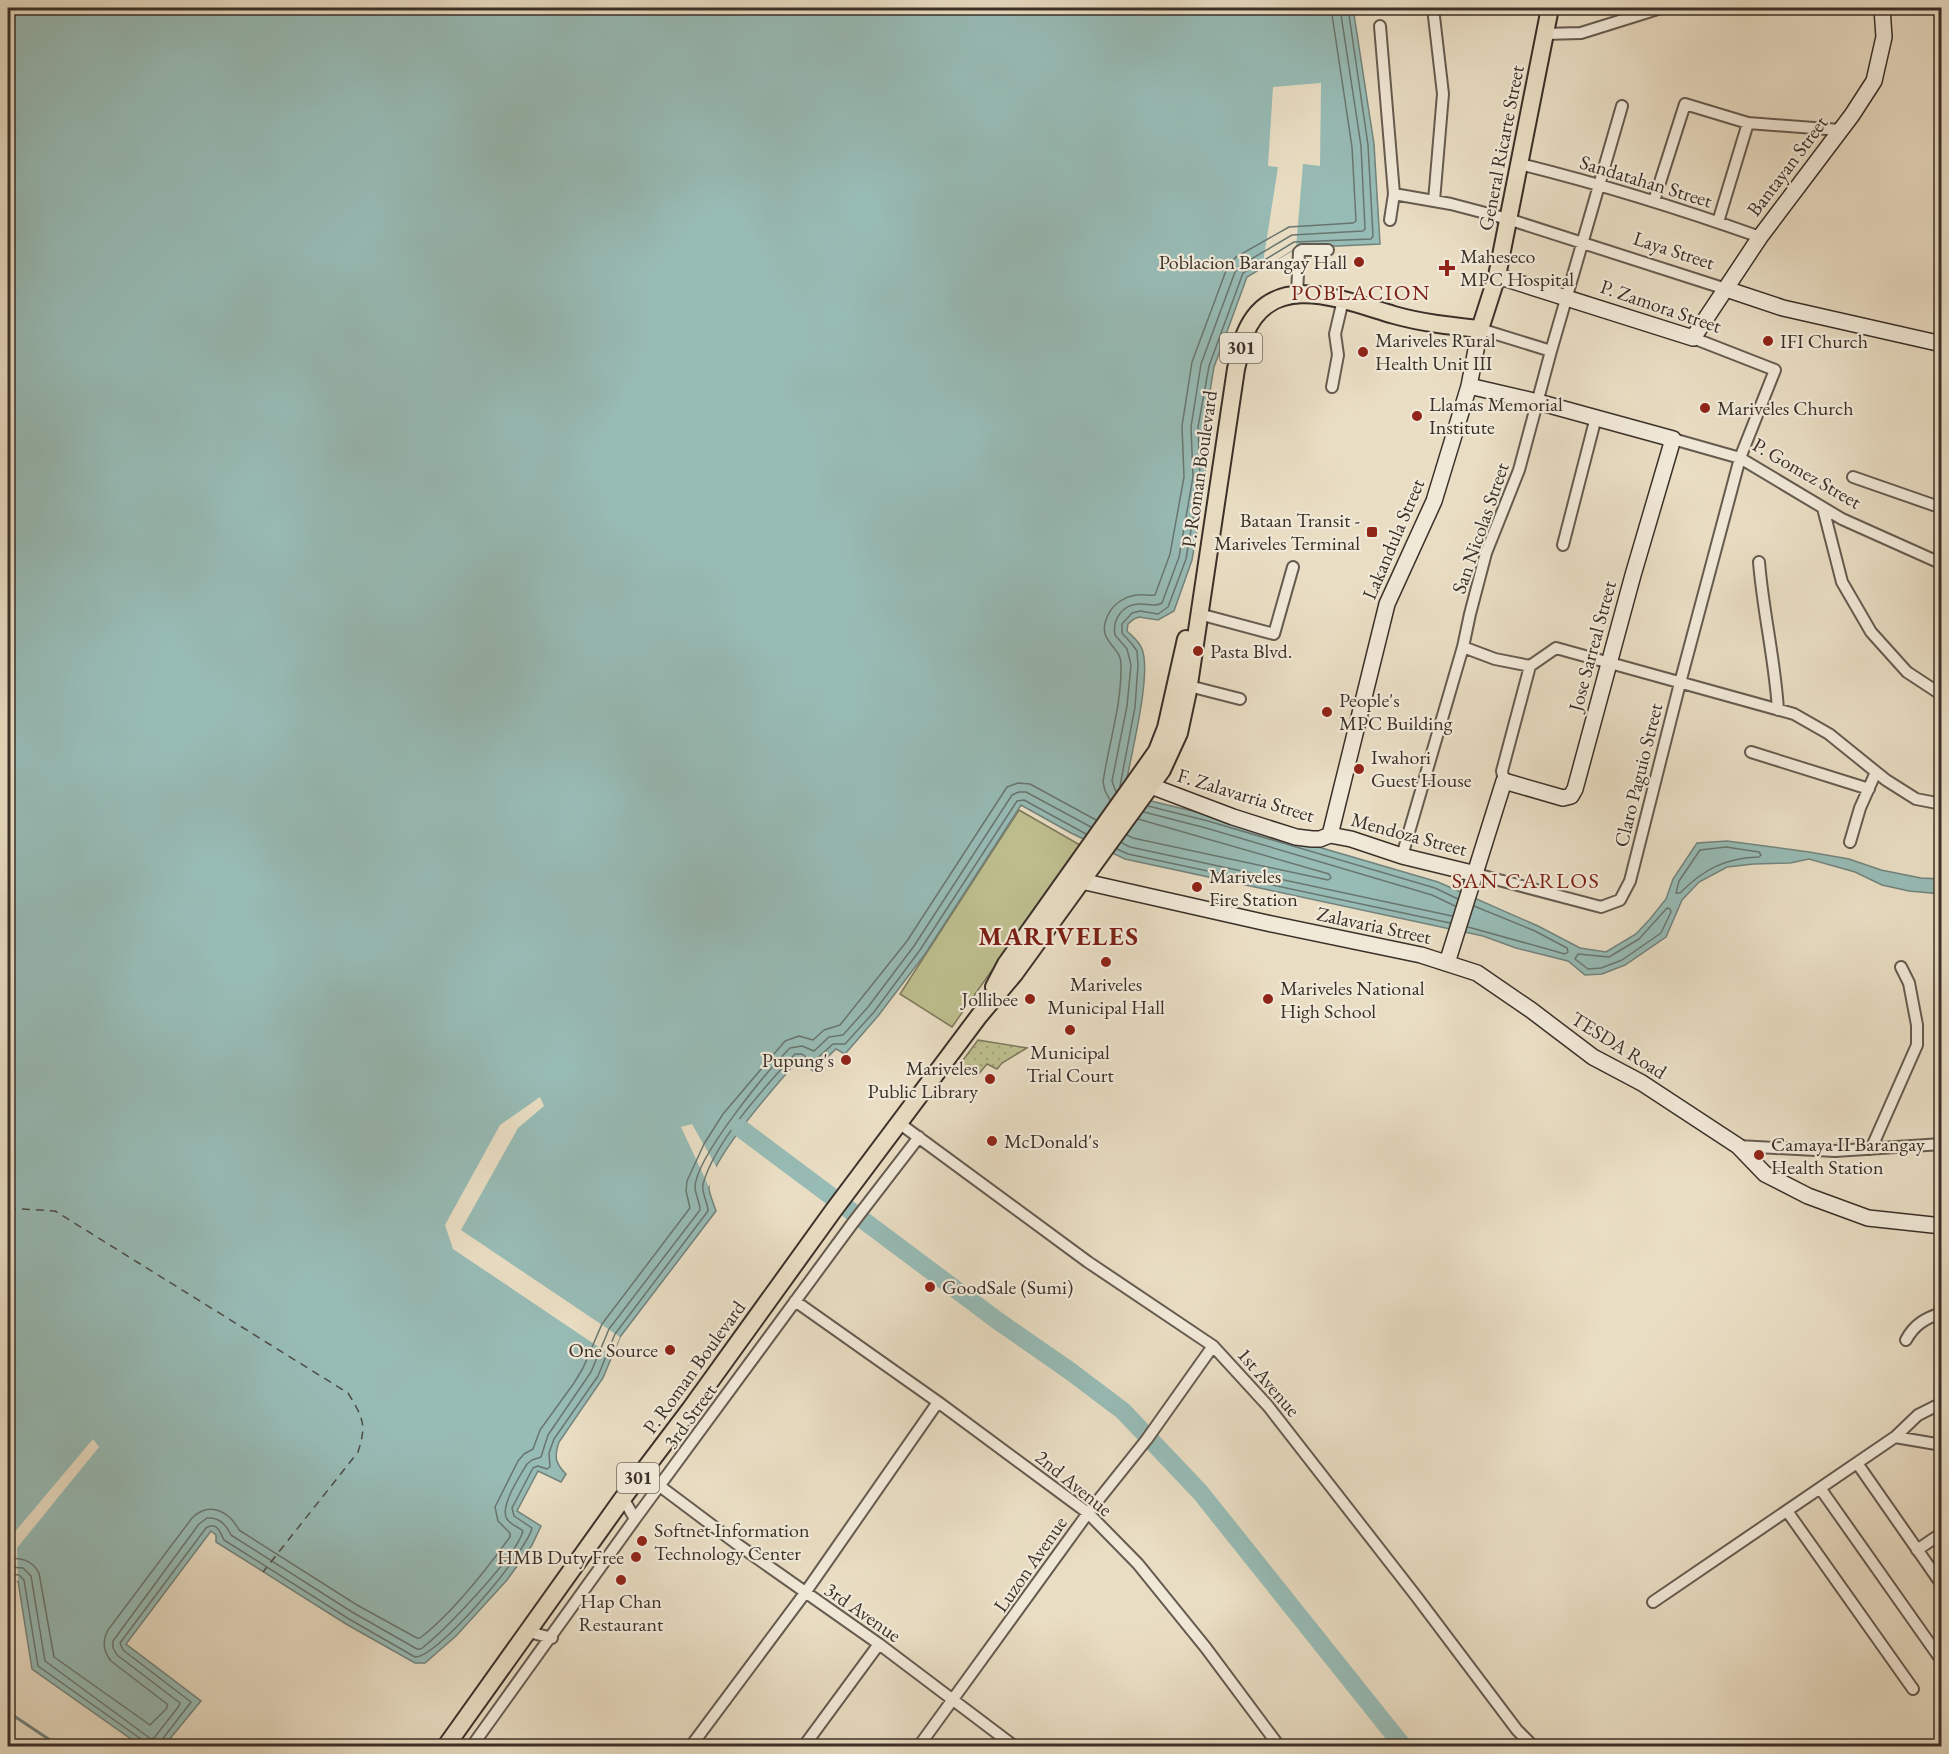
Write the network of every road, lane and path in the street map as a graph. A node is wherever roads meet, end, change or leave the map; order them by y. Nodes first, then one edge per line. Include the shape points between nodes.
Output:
1 (1433, 8) edge
2 (1550, 8) edge
3 (1661, 8) edge
4 (1882, 8) edge
5 (1380, 26) dead end
6 (1545, 34) junction
7 (1622, 106) dead end
8 (1748, 123) junction
9 (1840, 130) junction
10 (1520, 164) junction
11 (1600, 185) junction
12 (1394, 194) junction
13 (1434, 201) junction
14 (1654, 201) junction
15 (1508, 219) junction
16 (1390, 220) dead end
17 (1718, 222) junction
18 (1760, 237) junction
19 (1582, 243) junction
20 (1328, 250) dead end
21 (1497, 276) junction
22 (1726, 289) junction
23 (1297, 294) junction
24 (1566, 297) junction
25 (1343, 300) junction
26 (1480, 330) junction
27 (1693, 338) junction
28 (1941, 344) edge
29 (1551, 351) junction
30 (1775, 370) joint
31 (1469, 386) junction
32 (1332, 387) dead end
33 (1538, 402) junction
34 (1596, 417) junction
35 (1673, 439) junction
36 (1740, 458) junction
37 (1853, 477) dead end
38 (1823, 508) junction
39 (1941, 508) edge
40 (1563, 545) dead end
41 (1941, 555) edge
42 (1759, 562) dead end
43 (1293, 567) dead end
44 (1199, 614) junction
45 (1463, 647) junction
46 (1610, 662) junction
47 (1530, 666) junction
48 (1680, 683) junction
49 (1189, 686) junction
50 (1941, 695) edge
51 (1240, 699) dead end
52 (1778, 710) junction
53 (1751, 752) dead end
54 (1876, 772) junction
55 (1504, 781) junction
56 (1143, 789) junction
57 (1869, 789) junction
58 (1941, 804) edge
59 (1330, 835) junction
60 (1850, 842) dead end
61 (1092, 855) junction
62 (1402, 856) junction
63 (1476, 874) junction
64 (1081, 881) junction
65 (1447, 963) junction
66 (1901, 967) dead end
67 (979, 1016) junction
68 (899, 1123) junction
69 (919, 1137) junction
70 (1941, 1144) edge
71 (1738, 1146) junction
72 (1871, 1149) junction
73 (1941, 1226) edge
74 (795, 1302) junction
75 (1941, 1313) edge
76 (1906, 1340) dead end
77 (1214, 1346) junction
78 (938, 1402) junction
79 (1941, 1403) edge
80 (1895, 1437) junction
81 (1941, 1445) edge
82 (1857, 1463) junction
83 (661, 1487) junction
84 (1820, 1488) junction
85 (623, 1498) junction
86 (1787, 1510) junction
87 (1088, 1513) junction
88 (635, 1519) junction
89 (1941, 1533) edge
90 (1917, 1550) junction
91 (1941, 1585) edge
92 (805, 1593) junction
93 (1653, 1602) dead end
94 (529, 1632) junction
95 (552, 1638) junction
96 (879, 1644) junction
97 (1941, 1661) edge
98 (1913, 1689) dead end
99 (953, 1701) junction
100 (446, 1746) edge
101 (472, 1746) edge
102 (691, 1746) edge
103 (804, 1746) edge
104 (919, 1746) edge
105 (1014, 1746) edge
106 (1279, 1746) edge
107 (1533, 1746) edge

1 - 13 street via 1443,94
2 - 6 main road, General Ricarte Street
3 - 6 street via 1581,33
4 - 9 street, Bantayan Street via 1884,37 1874,81
5 - 12 street
6 - 10 main road, General Ricarte Street
7 - 11 street, San Nicolas Street
8 - 9 street
8 - 14 street via 1685,104
8 - 17 street
9 - 18 street, Bantayan Street
10 - 11 street, Sandatahan Street
10 - 15 main road, General Ricarte Street
11 - 14 street, Sandatahan Street
11 - 19 street, San Nicolas Street
12 - 13 street, Laya Street
12 - 16 street
13 - 15 street, Laya Street
14 - 17 street, Sandatahan Street
15 - 19 street, Laya Street
15 - 21 main road, General Ricarte Street
17 - 18 street, Sandatahan Street
18 - 22 street, Bantayan Street
19 - 22 street, Laya Street
19 - 24 street, San Nicolas Street
20 - 23 street via 1299,252
21 - 24 street, P. Zamora Street
21 - 26 main road, General Ricarte Street
22 - 27 street, Bantayan Street
22 - 28 street, Laya Street via 1783,308
23 - 25 main road, P. Roman Boulevard / 301
23 - 44 main road, P. Roman Boulevard / 301 via 1276,299 1265,307 1245,334 1236,369
24 - 27 street, P. Zamora Street
24 - 29 street, San Nicolas Street
25 - 26 main road, P. Roman Boulevard / 301 via 1404,318
25 - 32 street via 1335,334 1338,355
26 - 29 street
26 - 31 street, Lakandula Street
27 - 30 street, P. Zamora Street
29 - 33 street, San Nicolas Street
30 - 36 street, Claro Paguio Street
31 - 33 street, P. Gomez Street
31 - 59 street, Lakandula Street via 1434,501 1387,604
33 - 34 street, P. Gomez Street
33 - 45 street, San Nicolas Street via 1519,470 1486,553
34 - 35 street, P. Gomez Street
34 - 40 street
35 - 36 street, P. Gomez Street
35 - 46 street, Jose Sarreal Street
36 - 38 street, P. Gomez Street
36 - 48 street, Claro Paguio Street
37 - 39 street
38 - 41 street, P. Gomez Street via 1938,562
38 - 50 street via 1842,582 1871,632 1907,672
42 - 52 street
43 - 44 street via 1274,634
44 - 49 main road, P. Roman Boulevard / 301
44 - 56 main road, P. Roman Boulevard / 301 via 1187,633 1166,728
45 - 47 street
45 - 62 street, San Nicolas Street
46 - 47 street via 1556,648
46 - 48 street
46 - 55 street, Jose Sarreal Street via 1571,796 1563,798
47 - 55 street via 1502,771
48 - 52 street
48 - 63 street, Claro Paguio Street via 1630,881 1620,900 1601,907
49 - 51 street
49 - 56 main road, P. Roman Boulevard / 301 via 1170,755
52 - 54 street via 1794,714 1829,734
53 - 57 street
54 - 57 street
54 - 58 street via 1916,799
55 - 63 street
56 - 59 street, F. Zalavarria Street via 1296,837 1312,840
56 - 61 main road, P. Roman Boulevard / 301
57 - 60 street
59 - 62 street, Mendoza Street
61 - 64 main road, P. Roman Boulevard / 301
61 - 67 main road, P. Roman Boulevard / 301 via 1006,964
62 - 63 street, Mendoza Street
63 - 65 street
64 - 65 street, Zalavaria Street
64 - 67 main road, P. Roman Boulevard / 301
65 - 71 street, TESDA Road via 1477,973 1593,1058 1642,1083
66 - 72 street via 1909,983 1917,1045
67 - 68 main road, P. Roman Boulevard / 301
68 - 69 street, 1st Avenue
68 - 85 main road, P. Roman Boulevard / 301
69 - 74 street, 3rd Street
69 - 77 street, 1st Avenue via 1088,1262
70 - 72 street
71 - 72 street
71 - 73 street, TESDA Road via 1765,1174 1808,1196 1868,1218
74 - 78 street, 2nd Avenue
74 - 83 street, 3rd Street
75 - 76 street via 1912,1329
77 - 87 street, Luzon Avenue
77 - 107 street, 1st Avenue via 1268,1406
78 - 87 street, 2nd Avenue
78 - 92 street
79 - 80 street via 1918,1415
80 - 81 street
80 - 82 street
82 - 84 street
82 - 90 street
83 - 88 street, 3rd Street
83 - 92 street, 3rd Avenue
84 - 86 street
84 - 97 street
85 - 88 street
85 - 94 main road, P. Roman Boulevard / 301
86 - 93 street
86 - 98 street
87 - 99 street, Luzon Avenue
87 - 106 street, 2nd Avenue via 1145,1572
88 - 95 street, 3rd Street
89 - 90 street
90 - 91 street
92 - 96 street, 3rd Avenue
92 - 102 street
94 - 95 street
94 - 100 main road, P. Roman Boulevard / 301
95 - 101 street, 3rd Street
96 - 99 street, 3rd Avenue
96 - 103 street
99 - 104 street, Luzon Avenue
99 - 105 street, 3rd Avenue

